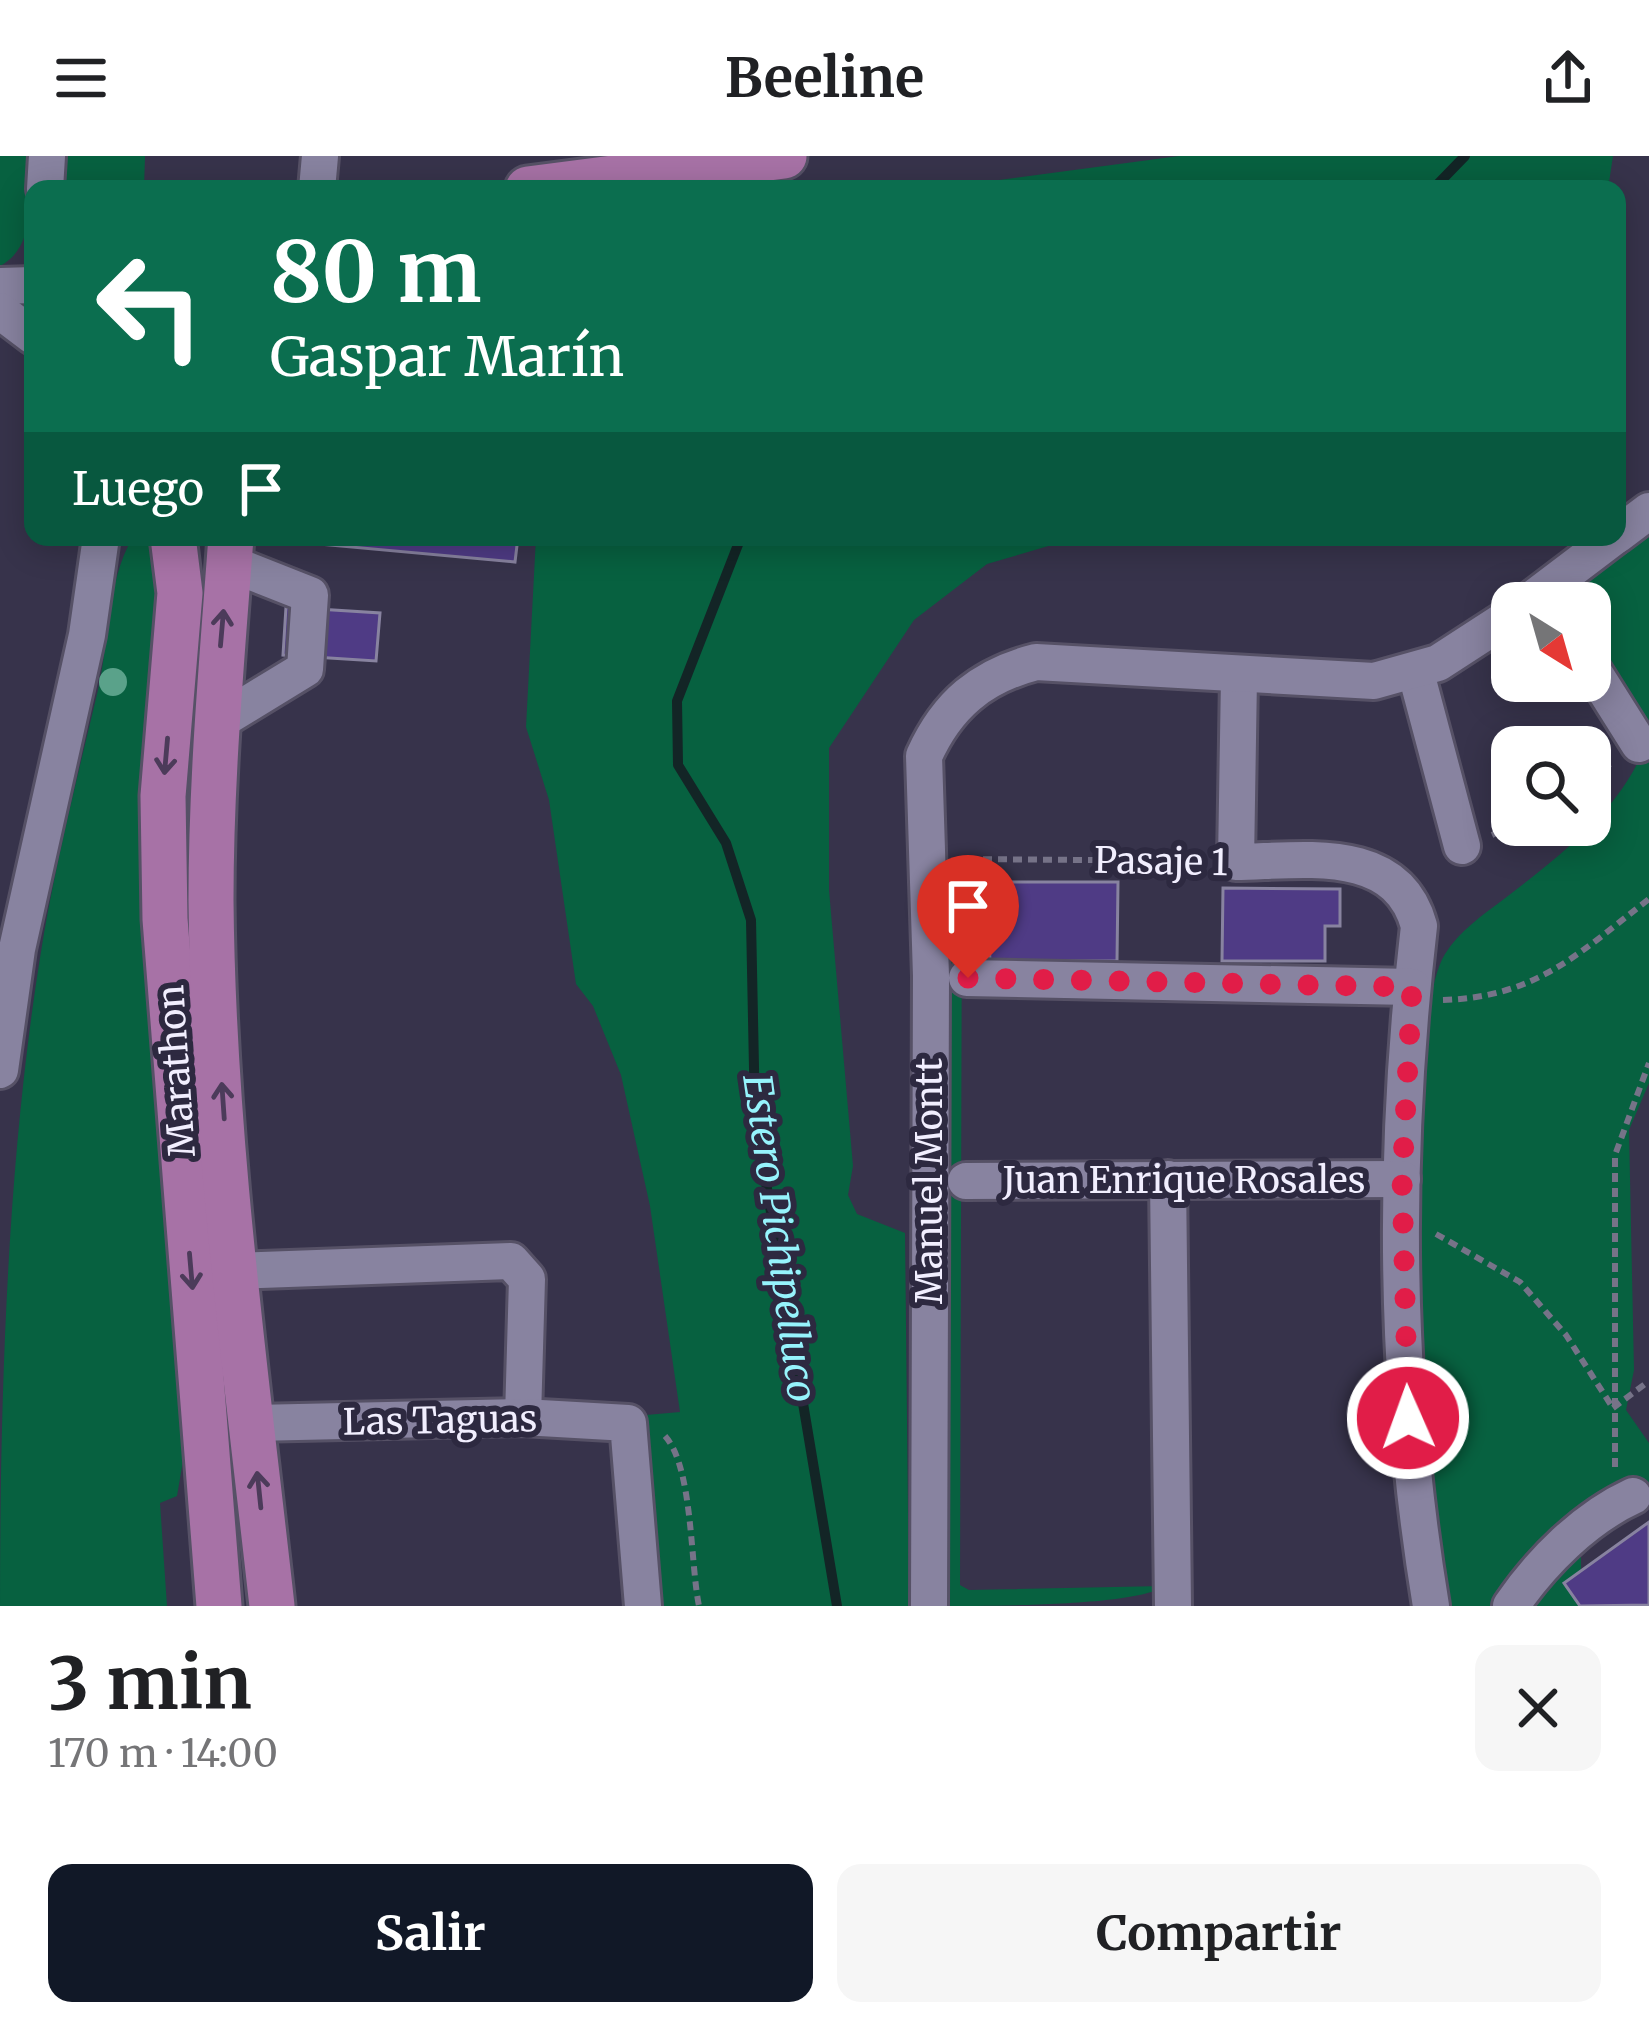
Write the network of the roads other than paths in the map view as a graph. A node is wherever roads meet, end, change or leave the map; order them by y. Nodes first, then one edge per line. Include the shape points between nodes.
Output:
1 (784, 156) edge
2 (591, 168) edge
3 (555, 180) edge
4 (0, 311) edge
5 (24, 329) edge
6 (105, 546) edge
7 (174, 546) edge
8 (1604, 546) edge
9 (230, 550) edge
10 (1561, 582) edge
11 (1491, 628) edge
12 (1416, 673) junction
13 (1239, 677) junction
14 (1611, 699) edge
15 (215, 724) junction
16 (1639, 744) dead end
17 (1462, 846) dead end
18 (968, 978) dead end
19 (1411, 994) junction
20 (1, 1054) edge
21 (0, 1070) edge
22 (1402, 1179) junction
23 (966, 1180) dead end
24 (1168, 1180) junction
25 (235, 1271) junction
26 (523, 1417) junction
27 (251, 1423) junction
28 (1620, 1502) road end
29 (219, 1606) edge
30 (272, 1606) edge
31 (643, 1606) edge
32 (929, 1606) edge
33 (1174, 1606) edge
34 (1431, 1606) edge
35 (1511, 1606) edge

1 - 2 main road
2 - 3 main road
4 - 5 street
6 - 20 street via 23,916
7 -> 29 main road, Marathon via 180,593 163,796 165,920
8 - 10 street
15 -> 9 main road, Marathon
9 - 15 street via 310,595 305,669
11 - 12 street, Manuel Montt
12 - 13 street, Manuel Montt via 1374,681
12 - 17 street
13 - 19 street, Pasaje 1 via 1236,862 1353,861 1387,877 1412,902 1419,926
13 - 32 street, Manuel Montt via 1036,662 965,695 924,756
14 - 16 street
25 -> 15 main road, Marathon via 213,959
18 - 19 street
19 - 22 street
20 - 21 street
22 - 24 street, Juan Enrique Rosales
22 - 34 street via 1411,1486
23 - 24 street, Juan Enrique Rosales
24 - 33 street
25 - 26 street via 511,1261 527,1279
25 - 27 main road, Marathon
26 - 27 street, Las Taguas
26 - 31 street, Las Taguas via 628,1423
30 -> 27 main road, Marathon
28 - 35 street via 1538,1570

